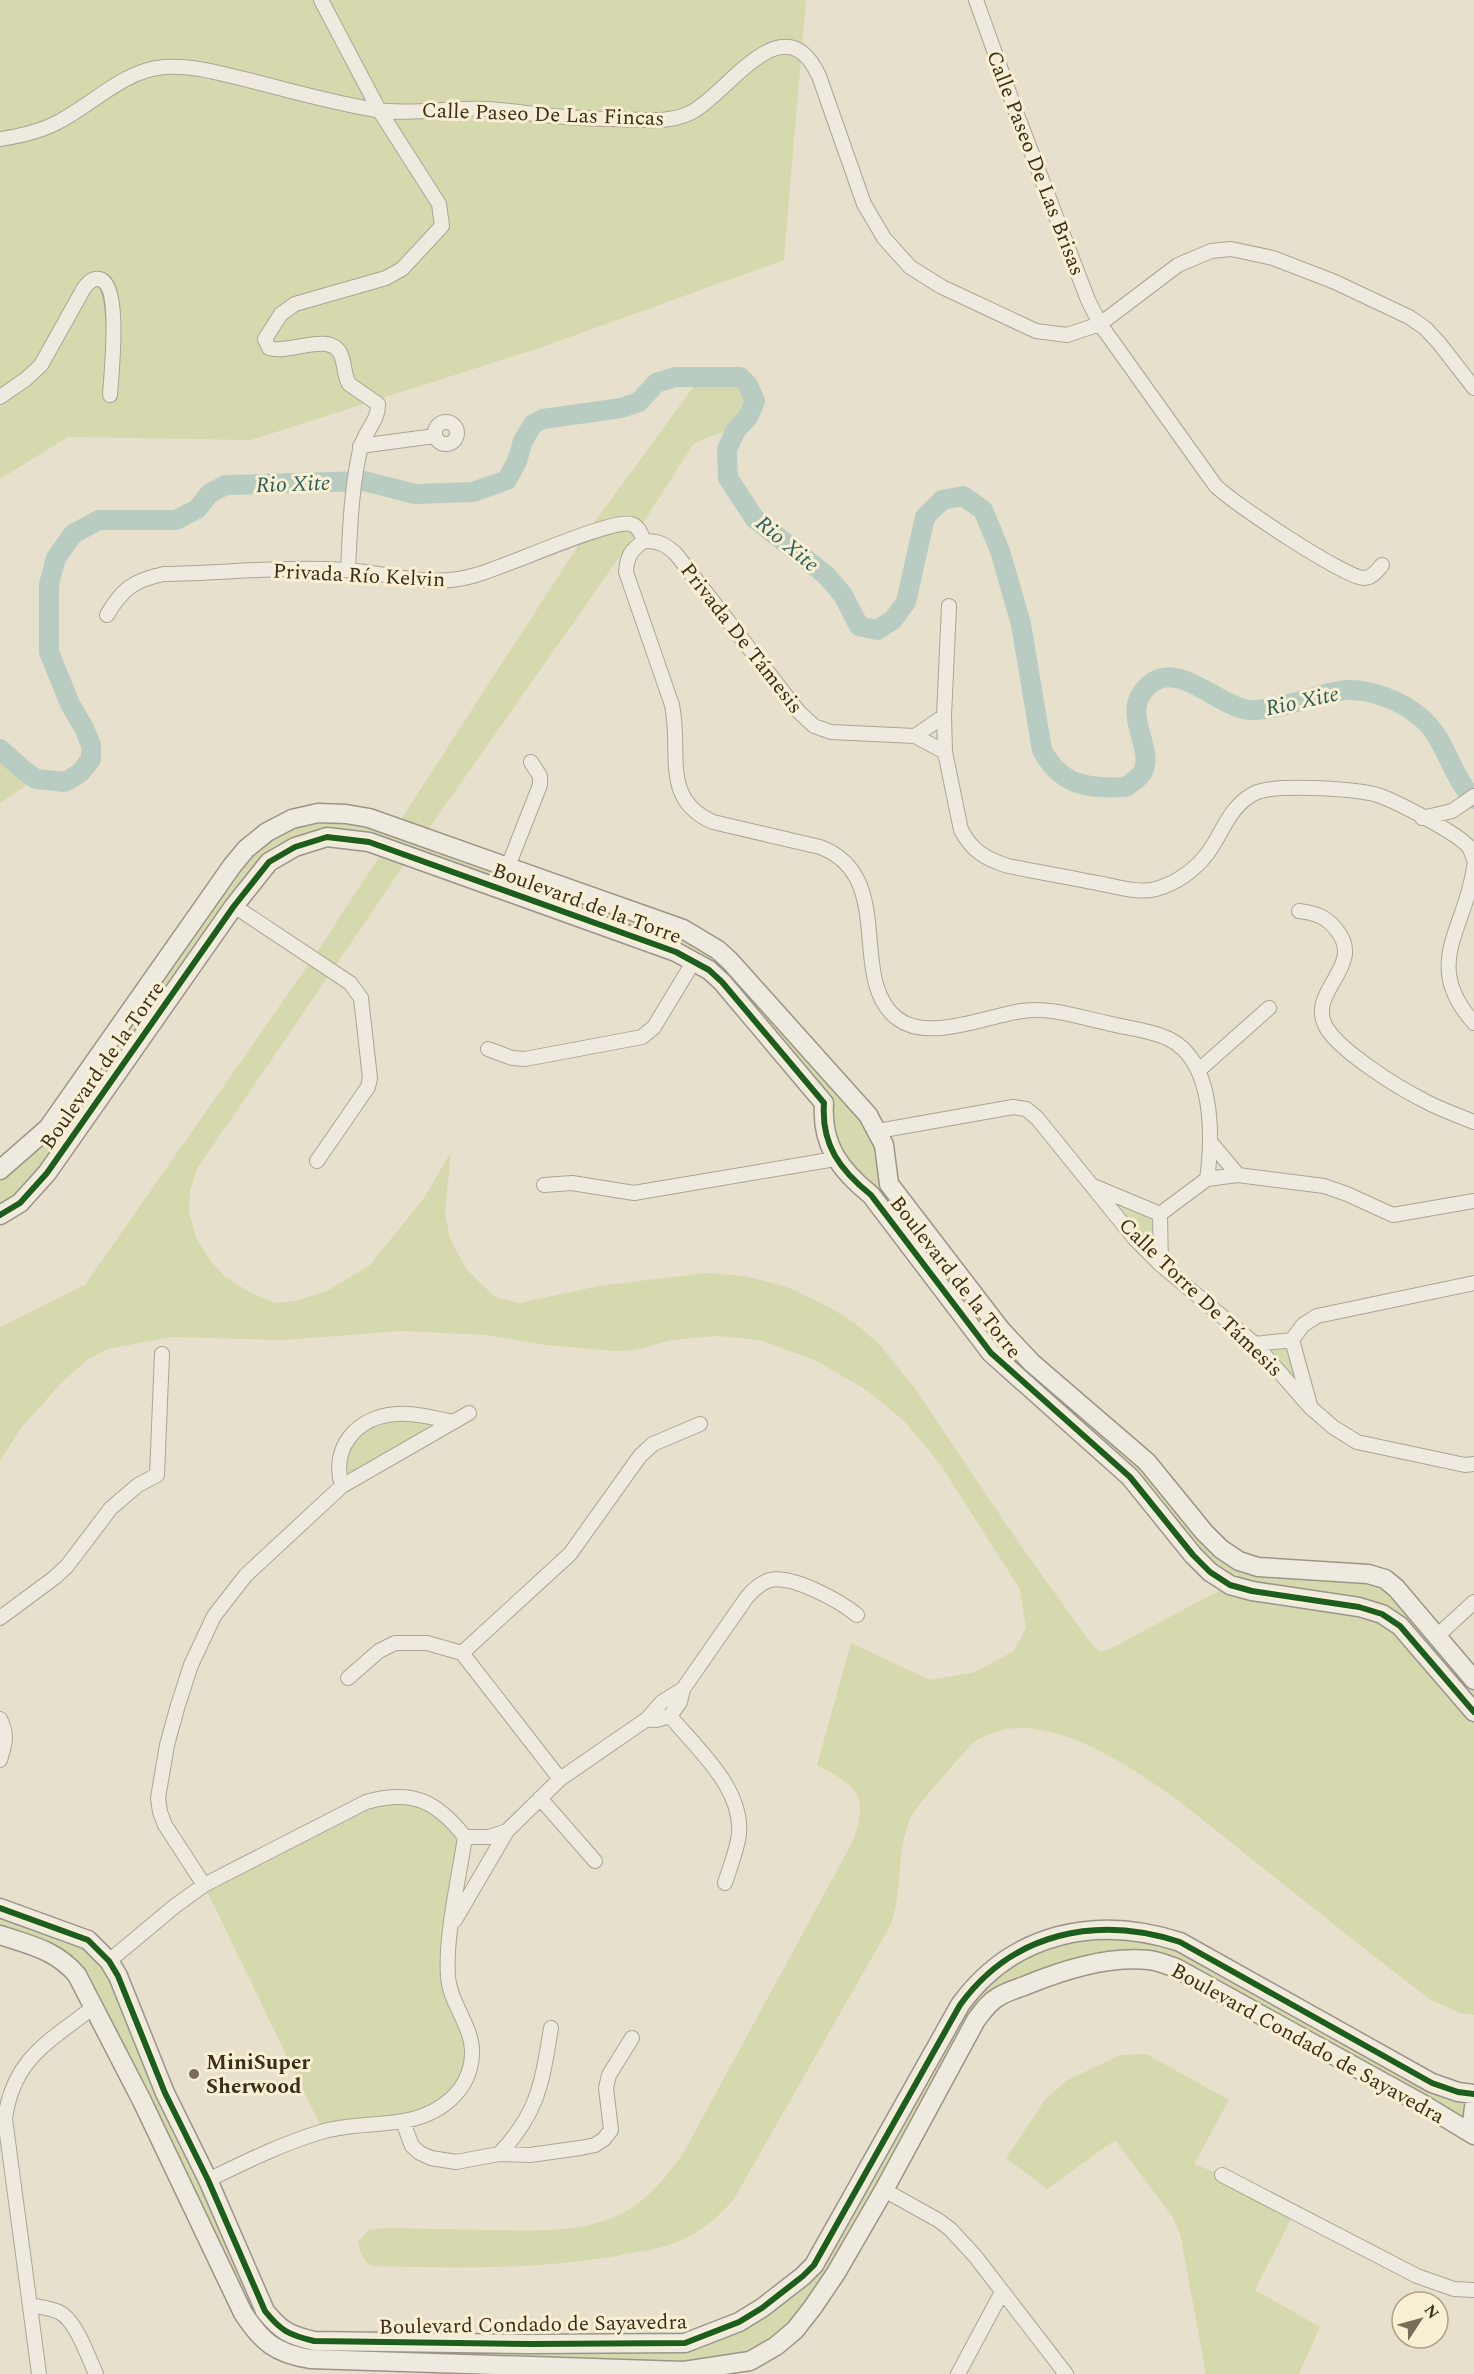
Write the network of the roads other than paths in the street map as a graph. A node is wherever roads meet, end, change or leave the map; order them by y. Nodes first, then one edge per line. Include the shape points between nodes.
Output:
1 (321, 0) edge
2 (976, 0) edge
3 (379, 110) junction
4 (0, 139) edge
5 (1100, 324) junction
6 (1474, 387) edge
7 (110, 395) dead end
8 (0, 398) edge
9 (435, 436) dead end
10 (360, 446) junction
11 (644, 541) junction
12 (1382, 565) dead end
13 (348, 570) junction
14 (949, 606) dead end
15 (107, 615) dead end
16 (944, 716) junction
17 (915, 736) junction
18 (945, 752) junction
19 (531, 762) dead end
20 (1469, 800) edge
21 (1422, 818) junction
22 (1473, 848) edge
23 (1474, 867) edge
24 (507, 869) junction
25 (234, 906) junction
26 (1470, 906) edge
27 (1299, 910) dead end
28 (694, 961) junction
29 (1269, 1008) dead end
30 (1474, 1023) edge
31 (488, 1049) dead end
32 (1199, 1070) junction
33 (846, 1092) junction
34 (824, 1103) junction
35 (1474, 1122) edge
36 (48, 1128) junction
37 (878, 1131) junction
38 (68, 1142) junction
39 (1212, 1144) junction
40 (835, 1159) junction
41 (317, 1161) dead end
42 (0, 1170) edge
43 (1238, 1175) junction
44 (1208, 1179) junction
45 (890, 1184) junction
46 (544, 1185) dead end
47 (1093, 1186) junction
48 (871, 1195) junction
49 (1474, 1201) edge
50 (1160, 1214) junction
51 (0, 1215) edge
52 (1161, 1265) junction
53 (1474, 1283) edge
54 (1292, 1340) junction
55 (1255, 1344) junction
56 (162, 1354) dead end
57 (1310, 1407) junction
58 (469, 1413) dead end
59 (453, 1422) junction
60 (700, 1424) dead end
61 (1474, 1464) edge
62 (342, 1486) junction
63 (1474, 1602) edge
64 (857, 1615) dead end
65 (0, 1618) edge
66 (1436, 1637) junction
67 (462, 1653) junction
68 (348, 1678) dead end
69 (1474, 1680) edge
70 (683, 1689) junction
71 (1474, 1712) edge
72 (670, 1716) junction
73 (0, 1719) edge
74 (647, 1719) junction
75 (1, 1755) edge
76 (560, 1779) junction
77 (540, 1798) junction
78 (507, 1831) junction
79 (465, 1837) junction
80 (595, 1861) dead end
81 (725, 1883) dead end
82 (204, 1885) junction
83 (0, 1908) edge
84 (452, 1927) junction
85 (1121, 1929) junction
86 (0, 1935) edge
87 (75, 1935) junction
88 (63, 1960) junction
89 (1127, 1960) junction
90 (109, 1961) junction
91 (994, 1967) junction
92 (999, 1996) junction
93 (95, 2006) junction
94 (551, 2028) dead end
95 (632, 2038) dead end
96 (165, 2093) junction
97 (1474, 2094) edge
98 (142, 2101) junction
99 (1474, 2107) edge
100 (404, 2122) junction
101 (1474, 2129) edge
102 (1474, 2135) edge
103 (500, 2154) junction
104 (1222, 2175) dead end
105 (207, 2180) junction
106 (884, 2190) junction
107 (790, 2286) junction
108 (1474, 2290) edge
109 (1002, 2292) junction
110 (31, 2306) junction
111 (813, 2307) junction
112 (685, 2343) junction
113 (684, 2371) junction
114 (39, 2374) edge
115 (96, 2374) edge
116 (958, 2374) edge
117 (1066, 2374) edge

1 - 3 street
2 - 5 street, Calle Paseo De Las Brisas
3 - 4 street, Calle Paseo De Las Fincas via 195,68 161,67 134,76 45,129
3 - 5 street, Calle Paseo De Las Fincas via 485,109 556,117 679,119 695,111 751,60 773,50 793,48 808,57 819,76 873,223 910,267 942,287 1036,331 1067,335
3 - 10 street via 439,204 442,226 402,269 295,304 281,314 265,339 269,348 276,351 329,344 341,354 349,384 378,404 378,413
5 - 6 street, Calle Paseo De Las Fincas via 1178,265 1211,251 1231,249 1335,282 1409,318 1425,328
5 - 12 street, Calle Paseo De Las Brisas via 1223,494 1356,577 1366,579
7 - 8 street via 113,308 106,284 97,279 84,288 41,365
9 - 10 street
10 - 13 street via 352,485
11 - 13 street, Privada Río Kelvin via 639,529 624,523 479,575 445,582
11 - 17 street, Privada De Támesis via 657,541 676,554 798,711 814,726 831,732
11 - 32 street via 627,558 626,572 672,705 676,723 675,772 683,798 699,816 713,822 820,847 835,852 849,864 863,893 880,993 898,1019 917,1028 937,1029 1023,1011 1048,1010 1168,1038 1186,1050
13 - 15 street, Privada Río Kelvin via 285,568 164,574 127,588
14 - 16 street
16 - 17 street
16 - 18 street
17 - 18 street, Privada De Támesis
18 - 21 street via 961,830 976,852 1008,866 1132,890 1154,890 1192,870 1208,854 1237,804 1255,792 1281,788 1356,791 1390,800
19 - 24 street via 540,776 540,785
20 - 21 street via 1444,813
21 - 22 street
23 - 26 street
24 - 33 street, Boulevard de la Torre via 683,929 710,944 730,961
24 - 36 street, Boulevard de la Torre via 346,814 318,813 267,832 232,866
25 - 28 street, Boulevard de la Torre via 269,862 296,847 327,837 348,838 421,860
25 - 38 street, Boulevard de la Torre
25 - 41 street via 350,983 361,998 368,1087
26 - 30 street via 1449,951 1449,978 1458,1001
27 - 35 street via 1329,921 1345,945 1346,957 1322,1011 1334,1038 1408,1091
28 - 31 street via 654,1027 642,1037 525,1059
28 - 34 street, Boulevard de la Torre via 722,982
29 - 32 street
32 - 39 street
33 - 34 street via 832,1093
33 - 37 street, Boulevard de la Torre
34 - 40 street, Boulevard de la Torre via 823,1116
36 - 38 street via 58,1129
36 - 42 street, Boulevard de la Torre
37 - 45 street, Boulevard de la Torre
37 - 47 street, Calle Torre De Támesis via 1013,1107 1026,1109
38 - 51 street, Boulevard de la Torre via 34,1188 20,1203
39 - 43 street
39 - 44 street
40 - 46 street via 634,1193 572,1183
40 - 48 street, Boulevard de la Torre
43 - 44 street
43 - 49 street via 1324,1186 1393,1215
44 - 50 street
45 - 48 street via 882,1193
45 - 66 street, Boulevard de la Torre via 1016,1347 1147,1462 1221,1549 1258,1567 1368,1574 1385,1579
47 - 50 street
47 - 52 street, Calle Torre De Támesis
48 - 71 street, Boulevard de la Torre via 991,1353 1130,1477 1210,1572 1230,1585 1252,1591 1382,1614 1400,1626
50 - 52 street
52 - 55 street, Calle Torre De Támesis
53 - 54 street via 1317,1316 1303,1325
54 - 55 street
54 - 57 street
55 - 57 street, Calle Torre De Támesis
56 - 65 street via 158,1475 138,1485 111,1508 67,1566
57 - 61 street via 1357,1442
58 - 59 street
59 - 62 street
59 - 62 street via 397,1414 368,1423 341,1449 338,1473
60 - 67 street via 653,1443 570,1554
62 - 82 street via 228,1596 191,1665 167,1745 158,1798 165,1825
63 - 66 street
64 - 70 street via 796,1584 769,1580 747,1597
66 - 69 street, Boulevard de la Torre
67 - 68 street via 427,1642 395,1643 379,1651
67 - 76 street
70 - 72 street
70 - 74 street via 662,1702
72 - 74 street
72 - 81 street via 734,1798 739,1834
73 - 75 street via 6,1732
74 - 76 street
76 - 77 street
77 - 78 street
77 - 80 street
78 - 79 street via 489,1837
78 - 84 street
79 - 82 street via 441,1812 424,1802 406,1796 385,1797 366,1802
79 - 84 street
82 - 90 street
83 - 87 street, Boulevard Condado de Sayavedra
84 - 100 street via 448,1980 472,2052 470,2073 458,2093 441,2108
85 - 89 street via 1127,1940
85 - 91 street, Boulevard Condado de Sayavedra via 1071,1932 1047,1939
85 - 97 street, Boulevard Condado de Sayavedra via 1151,1932 1180,1942 1432,2083
86 - 88 street, Boulevard Condado de Sayavedra
87 - 88 street via 63,1944
87 - 90 street, Boulevard Condado de Sayavedra via 88,1940
88 - 93 street, Boulevard Condado de Sayavedra
89 - 92 street, Boulevard Condado de Sayavedra via 1064,1971
89 - 102 street, Boulevard Condado de Sayavedra via 1152,1960 1176,1968
90 - 96 street, Boulevard Condado de Sayavedra
91 - 92 street via 992,1979
91 - 107 street, Boulevard Condado de Sayavedra via 960,2005 814,2265
92 - 106 street, Boulevard Condado de Sayavedra via 976,2020
93 - 98 street, Boulevard Condado de Sayavedra
93 - 110 street via 29,2059 15,2079 8,2099 5,2120
94 - 103 street via 538,2095 522,2127
95 - 103 street via 609,2075 606,2088 610,2130 604,2139 595,2145 560,2152
96 - 98 street via 155,2102
96 - 105 street, Boulevard Condado de Sayavedra
98 - 113 street, Boulevard Condado de Sayavedra via 243,2313 255,2331 287,2355 310,2359
99 - 101 street
100 - 103 street via 412,2146 430,2158 456,2162
100 - 105 street via 324,2131 285,2144
104 - 108 street via 1417,2276 1454,2289
105 - 112 street, Boulevard Condado de Sayavedra via 265,2311 290,2335 325,2342
106 - 109 street via 950,2229
106 - 111 street, Boulevard Condado de Sayavedra
107 - 111 street via 809,2296
107 - 112 street, Boulevard Condado de Sayavedra via 739,2322
109 - 116 street
109 - 117 street
110 - 114 street
110 - 115 street via 59,2312 67,2318
111 - 113 street, Boulevard Condado de Sayavedra via 795,2330 750,2361
112 - 113 street via 680,2353

